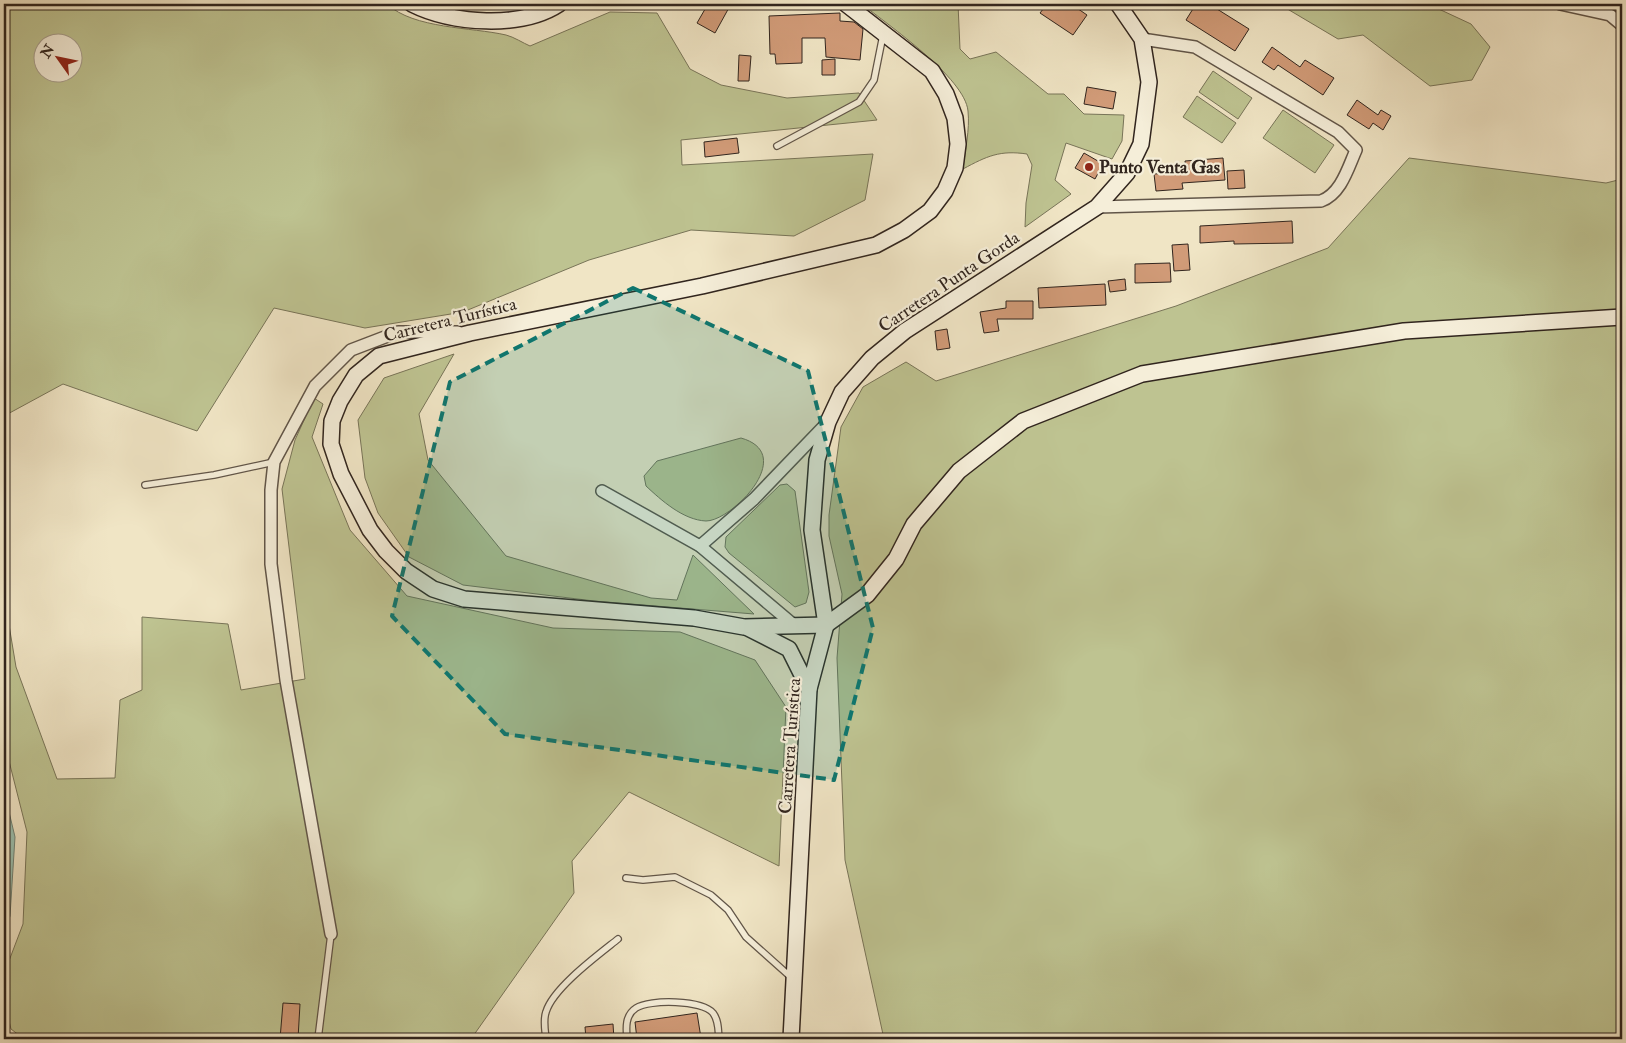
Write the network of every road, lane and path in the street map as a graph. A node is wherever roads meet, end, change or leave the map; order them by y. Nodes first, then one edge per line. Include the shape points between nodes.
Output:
1 (412, 4) edge
2 (559, 4) edge
3 (846, 4) edge
4 (1118, 4) edge
5 (1560, 4) edge
6 (1622, 25) edge
7 (883, 33) junction
8 (1142, 38) junction
9 (777, 146) dead end
10 (1097, 207) junction
11 (1622, 317) edge
12 (470, 333) junction
13 (828, 422) junction
14 (274, 462) junction
15 (145, 485) dead end
16 (602, 491) dead end
17 (700, 546) junction
18 (826, 625) junction
19 (795, 626) junction
20 (744, 627) junction
21 (810, 689) junction
22 (626, 878) dead end
23 (331, 934) joint
24 (618, 939) dead end
25 (795, 981) junction
26 (318, 1039) edge
27 (546, 1039) edge
28 (627, 1039) edge
29 (719, 1039) edge
30 (791, 1039) edge

1 - 2 main road via 454,18 510,20 529,18
3 - 7 main road, Carretera Turística
4 - 8 main road, Carretera Punta Gorda
5 - 6 street via 1610,15
7 - 9 lane via 874,80 859,102
7 - 12 main road, Carretera Turística via 932,72 946,94 955,118 958,144 955,168 945,191 930,211 904,230 876,245 847,252 702,286
8 - 10 main road, Carretera Punta Gorda via 1149,82 1141,144 1127,173
8 - 10 street via 1195,47 1338,132 1356,150 1341,183 1330,198 1321,201
10 - 13 main road, Carretera Punta Gorda via 905,331 872,358 842,392
11 - 18 main road via 1404,331 1142,374 1023,421 959,471 914,524 896,560 867,595
12 - 14 street via 398,332 351,350 315,386
12 - 20 main road, Carretera Turística via 379,356 356,376 334,415 331,444 341,474 354,502 386,551 406,571 433,589 464,599 694,618
13 - 17 street via 754,499
13 - 18 main road, Carretera Punta Gorda via 817,460 812,530
14 - 15 lane
14 - 23 street via 271,564 286,680
16 - 17 street
17 - 19 street
18 - 19 main road, Carretera Turística
18 - 21 main road, Carretera Turística
19 - 20 main road, Carretera Turística
20 - 21 main road via 789,649
21 - 25 main road, Carretera Turística
22 - 25 lane via 675,877 711,895 728,910 746,937
23 - 26 lane
24 - 27 lane via 578,972 549,1004 544,1020
25 - 30 main road, Carretera Turística
28 - 29 lane via 626,1022 635,1008 646,1003 693,1003 713,1013

